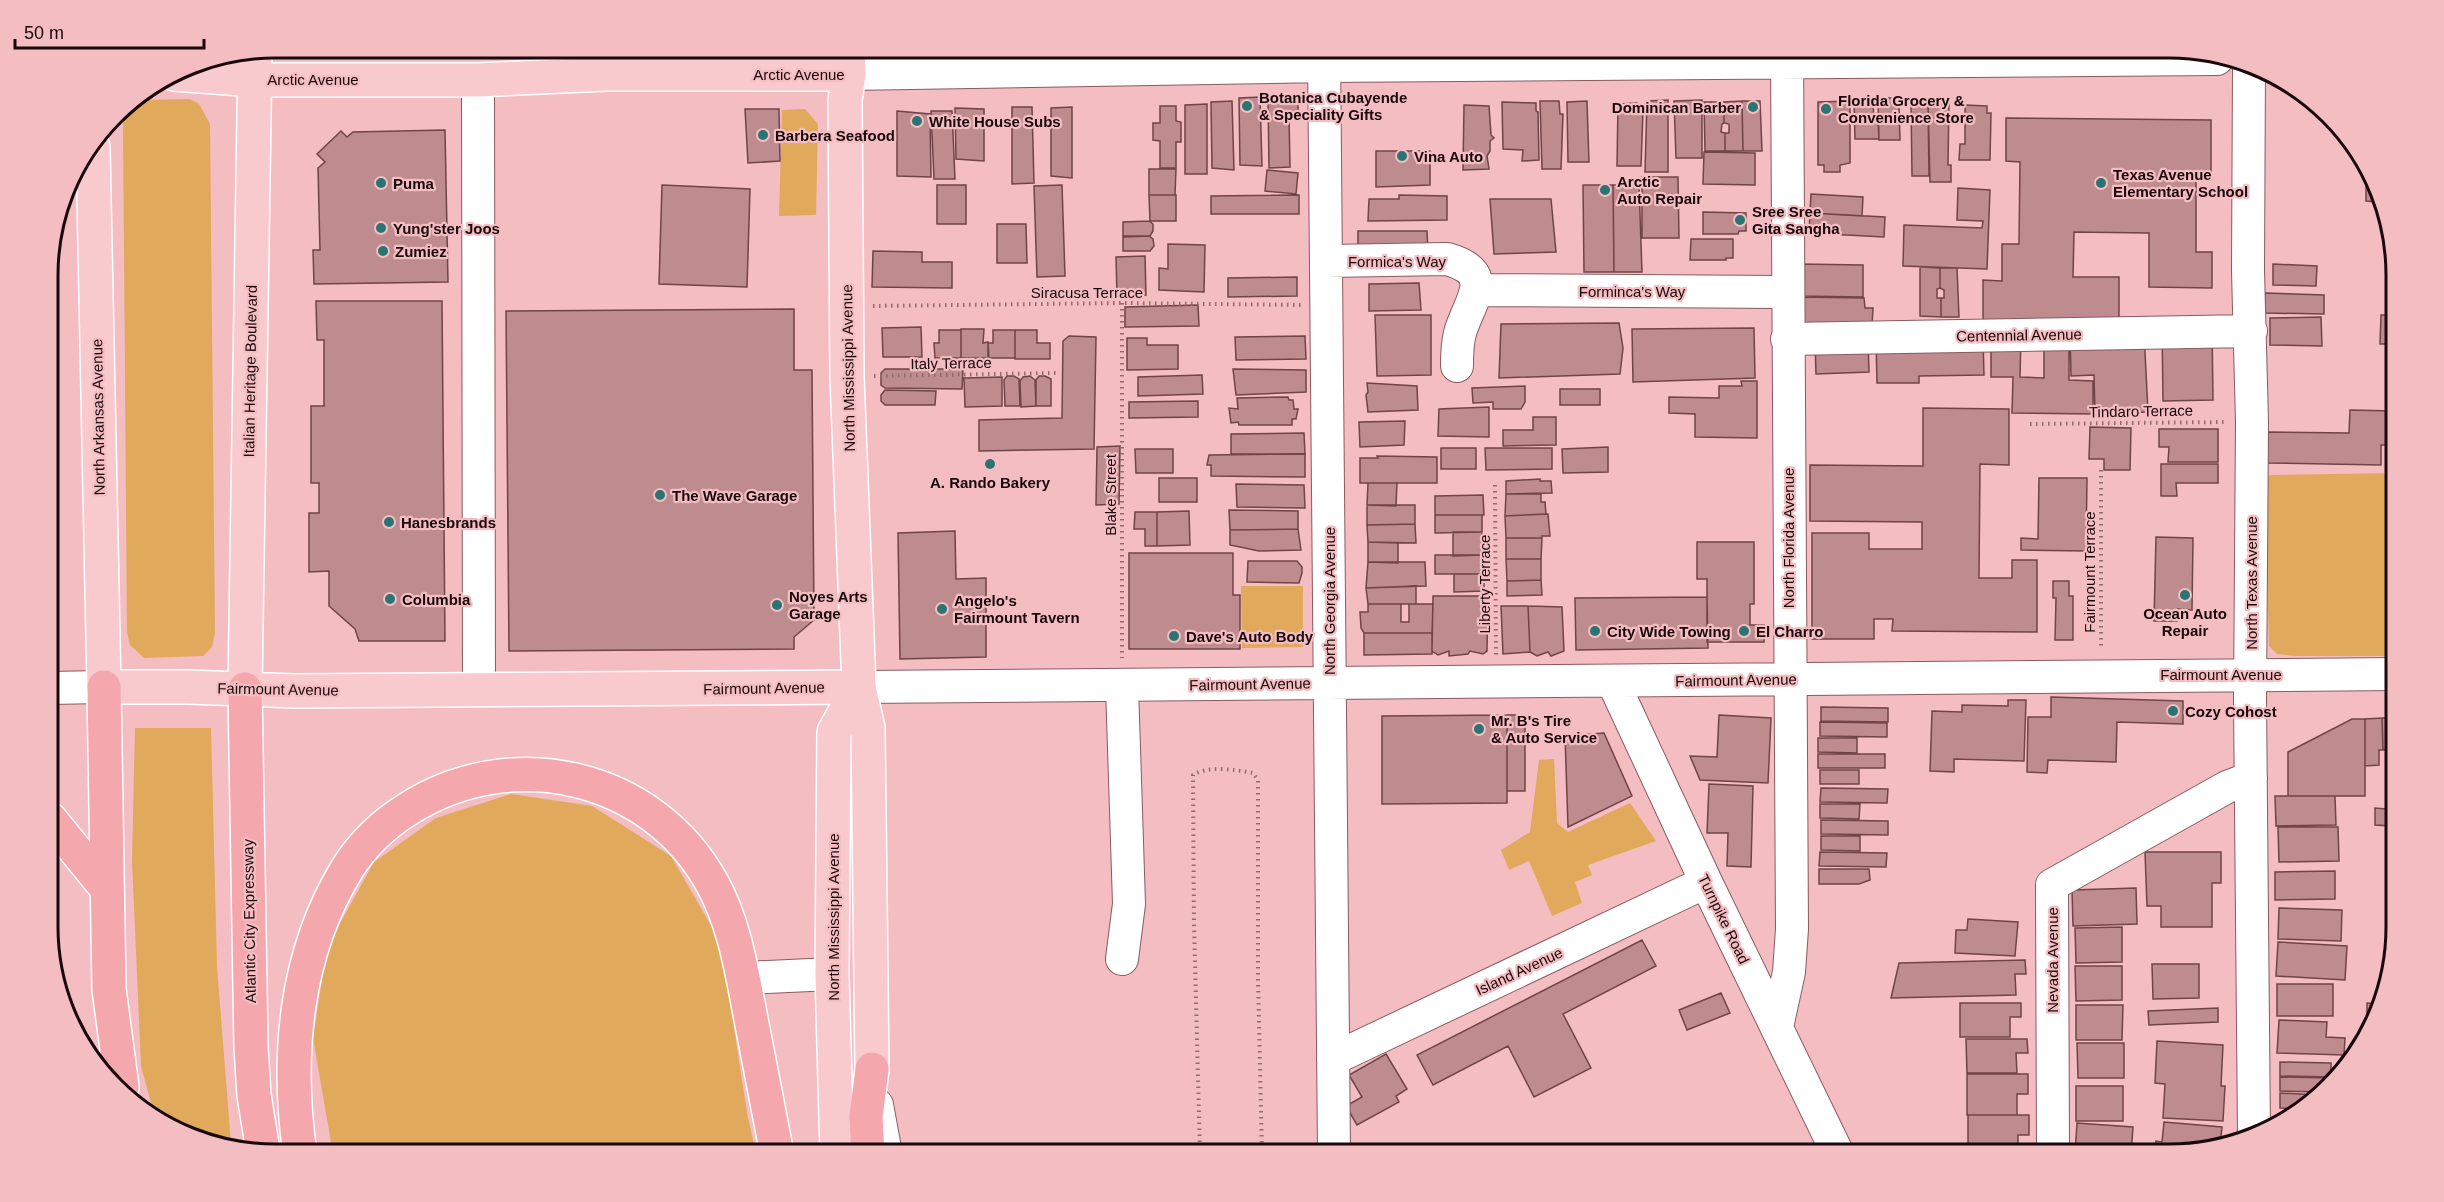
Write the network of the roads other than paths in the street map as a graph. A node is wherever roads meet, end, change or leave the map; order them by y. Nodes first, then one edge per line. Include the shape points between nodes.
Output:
1 (1206, 58) edge
2 (1325, 58) edge
3 (1787, 58) edge
4 (848, 61) edge
5 (255, 66) edge
6 (203, 71) edge
7 (2249, 74) edge
8 (478, 80) junction
9 (93, 158) edge
10 (1327, 261) junction
11 (1477, 290) junction
12 (1787, 292) junction
13 (2252, 331) junction
14 (1787, 339) junction
15 (1457, 366) dead end
16 (2250, 674) junction
17 (2386, 674) edge
18 (1789, 679) junction
19 (1613, 682) junction
20 (1329, 683) junction
21 (1122, 686) junction
22 (104, 687) junction
23 (859, 687) junction
24 (58, 688) edge
25 (245, 689) junction
26 (479, 690) junction
27 (2251, 778) junction
28 (58, 829) edge
29 (1706, 882) junction
30 (107, 889) junction
31 (1122, 959) dead end
32 (832, 974) junction
33 (743, 978) junction
34 (1777, 1027) junction
35 (1333, 1059) junction
36 (872, 1069) junction
37 (121, 1079) edge
38 (2254, 1126) edge
39 (262, 1143) edge
40 (299, 1144) edge
41 (775, 1144) edge
42 (837, 1144) edge
43 (868, 1144) edge
44 (884, 1144) edge
45 (1334, 1144) edge
46 (1833, 1144) edge
47 (2054, 1144) edge

1 - 4 street, Arctic Avenue
2 - 10 street, North Georgia Avenue
3 - 12 street, North Florida Avenue
4 - 8 main road, Arctic Avenue
4 - 23 main road, North Mississippi Avenue via 847,376
5 - 6 main road, Arctic Avenue
5 - 8 main road, Arctic Avenue
5 - 25 main road, Italian Heritage Boulevard
7 - 13 street, North Texas Avenue via 2248,271
8 - 26 street
9 - 22 main road, North Arkansas Avenue
10 - 11 street, Formica's Way via 1447,258 1465,264 1474,276
10 - 20 street, North Georgia Avenue
11 - 12 street, Forminca's Way
11 - 15 street via 1461,330
12 - 14 street, North Florida Avenue
13 - 14 street, Centennial Avenue
13 - 16 street, North Texas Avenue
14 - 18 street, North Florida Avenue
16 - 17 street, Fairmount Avenue
16 - 18 street, Fairmount Avenue
16 - 27 street, North Texas Avenue
18 - 19 street, Fairmount Avenue
18 - 34 street, North Florida Avenue via 1791,950
19 - 20 street, Fairmount Avenue
19 - 29 street, Turnpike Road
20 - 21 street, Fairmount Avenue
20 - 35 street, North Georgia Avenue
21 - 23 street, Fairmount Avenue
21 - 31 street via 1129,904
22 - 24 street
22 - 25 main road, Fairmount Avenue
22 - 30 highway
23 - 26 main road, Fairmount Avenue
23 - 32 main road, North Mississippi Avenue via 834,732
23 - 36 main road, North Mississippi Avenue via 868,728
25 - 26 main road, Fairmount Avenue
25 - 39 highway, Atlantic City Expressway via 251,1047
27 - 38 street, North Texas Avenue
27 - 47 street, Nevada Avenue via 2227,787 2052,885
28 - 30 highway
29 - 34 street, Turnpike Road
29 - 35 street, Island Avenue
30 - 37 highway via 109,989
32 - 33 street
32 - 42 main road, North Mississippi Avenue
33 - 40 highway via 730,925 712,882 683,843 626,799 582,781 535,774 486,777 442,790 379,830 348,867 322,916 299,997 294,1066
33 - 41 highway
34 - 46 street, Turnpike Road
35 - 45 street, North Georgia Avenue
36 - 43 highway
36 - 44 street

